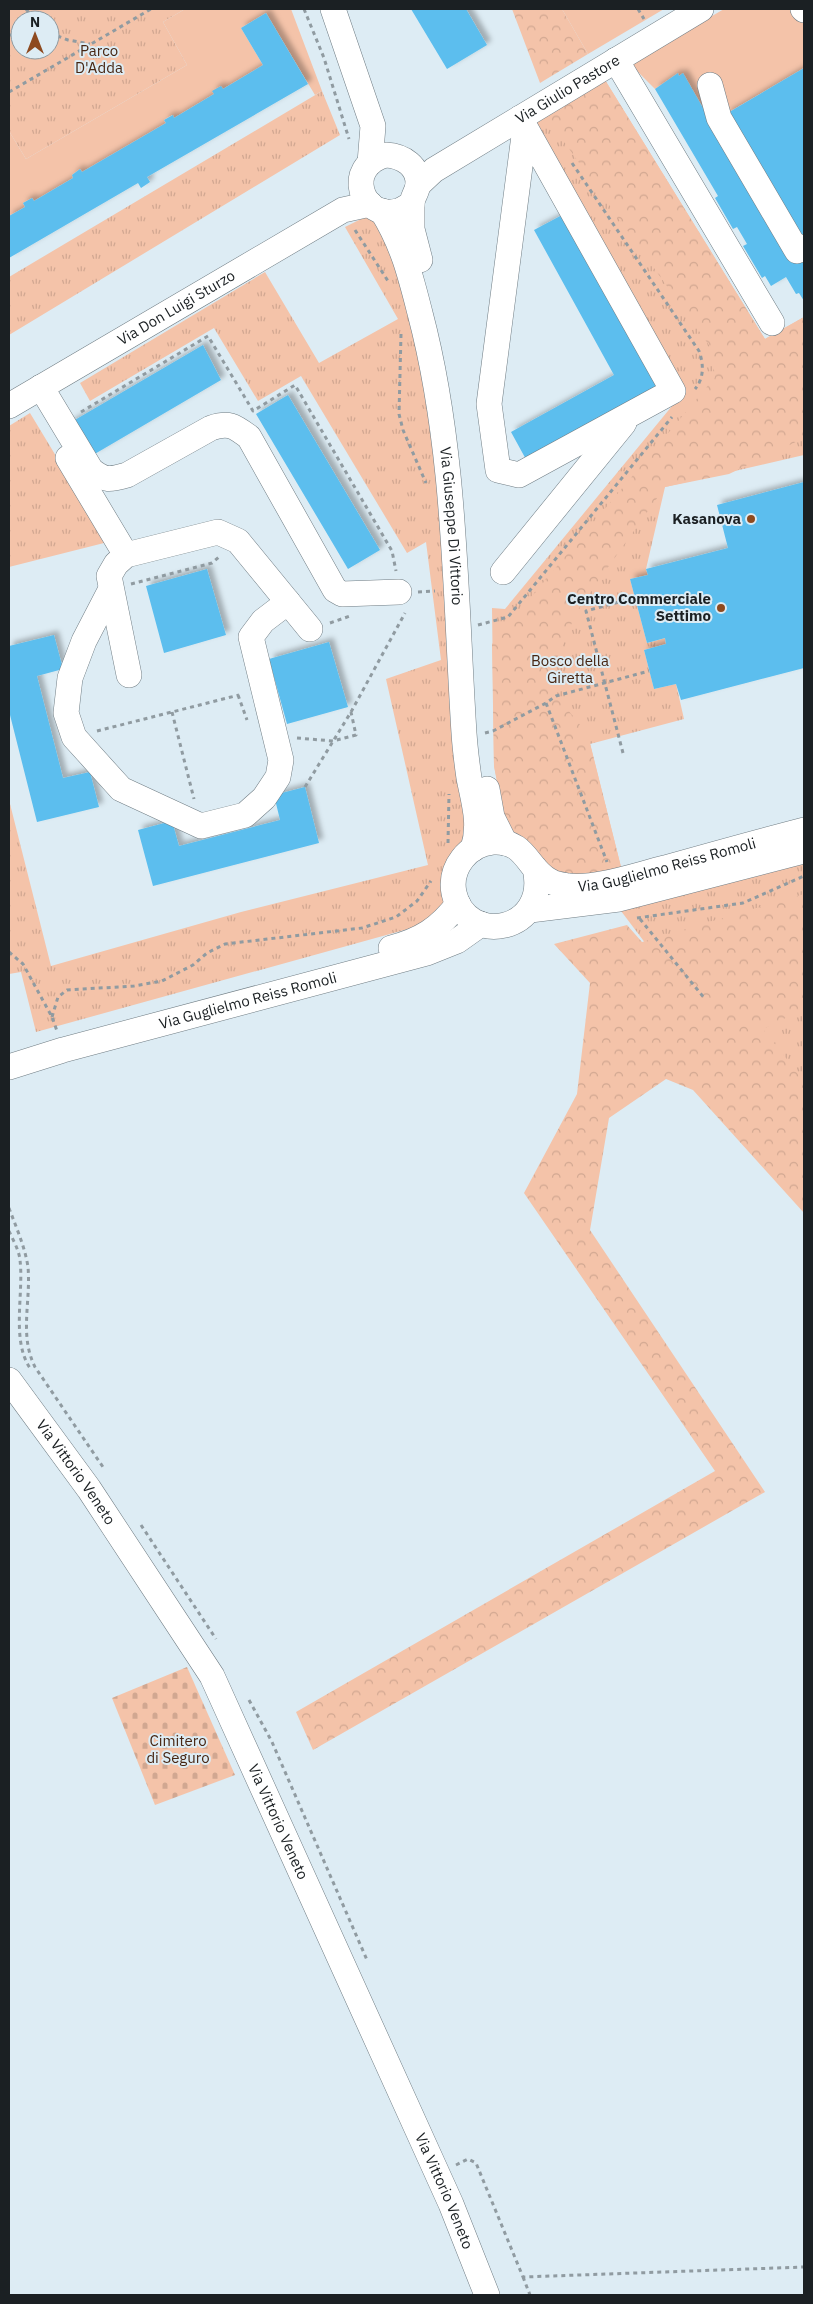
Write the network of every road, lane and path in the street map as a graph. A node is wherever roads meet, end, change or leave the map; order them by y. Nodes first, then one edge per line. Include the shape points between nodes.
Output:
1 (151, 9) edge
2 (333, 9) edge
3 (348, 9) edge
4 (701, 9) edge
5 (60, 36) edge
6 (92, 44) junction
7 (616, 60) junction
8 (710, 85) dead end
9 (9, 92) edge
10 (522, 123) junction
11 (568, 157) dead end
12 (415, 176) junction
13 (371, 191) junction
14 (804, 246) edge
15 (772, 323) dead end
16 (694, 390) dead end
17 (26, 396) edge
18 (632, 413) junction
19 (676, 413) dead end
20 (238, 541) junction
21 (126, 555) junction
22 (503, 572) dead end
23 (111, 589) junction
24 (432, 591) dead end
25 (630, 599) dead end
26 (406, 600) junction
27 (288, 602) junction
28 (354, 615) dead end
29 (473, 627) junction
30 (310, 629) joint
31 (649, 671) dead end
32 (129, 675) dead end
33 (605, 683) junction
34 (264, 688) junction
35 (238, 695) junction
36 (546, 703) junction
37 (172, 712) junction
38 (350, 712) junction
39 (248, 723) dead end
40 (480, 734) junction
41 (276, 736) junction
42 (74, 737) junction
43 (333, 741) junction
44 (623, 753) dead end
45 (305, 787) dead end
46 (201, 826) junction
47 (804, 830) edge
48 (505, 843) junction
49 (473, 849) junction
50 (804, 851) edge
51 (535, 868) junction
52 (804, 876) edge
53 (618, 897) junction
54 (458, 904) junction
55 (530, 910) junction
56 (639, 919) junction
57 (481, 924) junction
58 (9, 952) edge
59 (705, 999) dead end
60 (52, 1018) dead end
61 (9, 1052) edge
62 (9, 1067) edge
63 (9, 1231) edge
64 (25, 1361) dead end
65 (9, 1380) edge
66 (456, 2165) dead end
67 (804, 2267) edge
68 (523, 2276) junction
69 (487, 2295) edge
70 (530, 2295) edge

1 - 6 path
2 - 13 street via 373,126
3 - 12 street, Via Giuseppe Di Vittorio
4 - 7 street, Via Giulio Pastore
5 - 6 path
6 - 9 path
7 - 10 street, Via Giulio Pastore
7 - 15 street
8 - 14 street via 719,118 797,251
10 - 12 street, Via Giulio Pastore
10 - 18 street via 673,391
10 - 18 street via 489,404 498,470 519,475
11 - 16 path via 699,351 703,363 700,383
12 - 13 street via 398,211
12 - 13 street via 386,155
12 - 29 street, Via Giuseppe Di Vittorio via 412,229 445,352 457,438
13 - 17 street, Via Don Luigi Sturzo
13 - 49 street, Via Giuseppe Di Vittorio via 397,236 409,271 434,374 453,541 464,736 477,818
17 - 21 street
17 - 26 street via 101,478 114,479 127,474 211,428 224,424 237,428 249,437 335,590 342,594
18 - 22 street
19 - 29 path via 508,617
20 - 21 street via 218,532
20 - 23 path via 212,563
20 - 27 street
21 - 23 street via 109,576
23 - 32 street
23 - 42 street via 84,641 70,678 66,713
24 - 26 path
25 - 33 path via 586,611
26 - 38 path
27 - 30 street
27 - 34 street via 263,621 251,637
28 - 30 path
29 - 40 street, Via Giuseppe Di Vittorio
31 - 33 path
33 - 36 path via 556,696
33 - 44 path
34 - 35 path
34 - 41 street
35 - 37 path
35 - 39 path
36 - 40 path via 493,731
36 - 53 path
37 - 42 path
37 - 46 path
38 - 43 path
38 - 43 path via 356,735
40 - 48 street, Via Giuseppe Di Vittorio via 482,768 492,817
41 - 43 path
41 - 46 street via 281,760 278,777 264,798 245,816
42 - 46 street via 121,789
43 - 45 path
47 - 53 street, Via Guglielmo Reiss Romoli
48 - 49 street via 483,844
48 - 51 street via 528,856
49 - 54 street via 457,868 454,892
50 - 53 street, Via Guglielmo Reiss Romoli
51 - 53 street, Via Guglielmo Reiss Romoli via 549,881
51 - 55 street via 538,882
52 - 56 path via 743,903
53 - 55 street, Via Guglielmo Reiss Romoli
53 - 56 path
54 - 57 street
54 - 61 street, Via Guglielmo Reiss Romoli via 445,921 410,942
55 - 57 street via 508,925
56 - 59 path
57 - 62 street, Via Guglielmo Reiss Romoli via 457,941 427,953
58 - 60 path via 23,964
63 - 64 path via 20,1257 20,1341
65 - 69 street, Via Vittorio Veneto via 89,1489 212,1676 451,2204
66 - 68 path via 468,2159 476,2163
67 - 68 path
68 - 70 path

